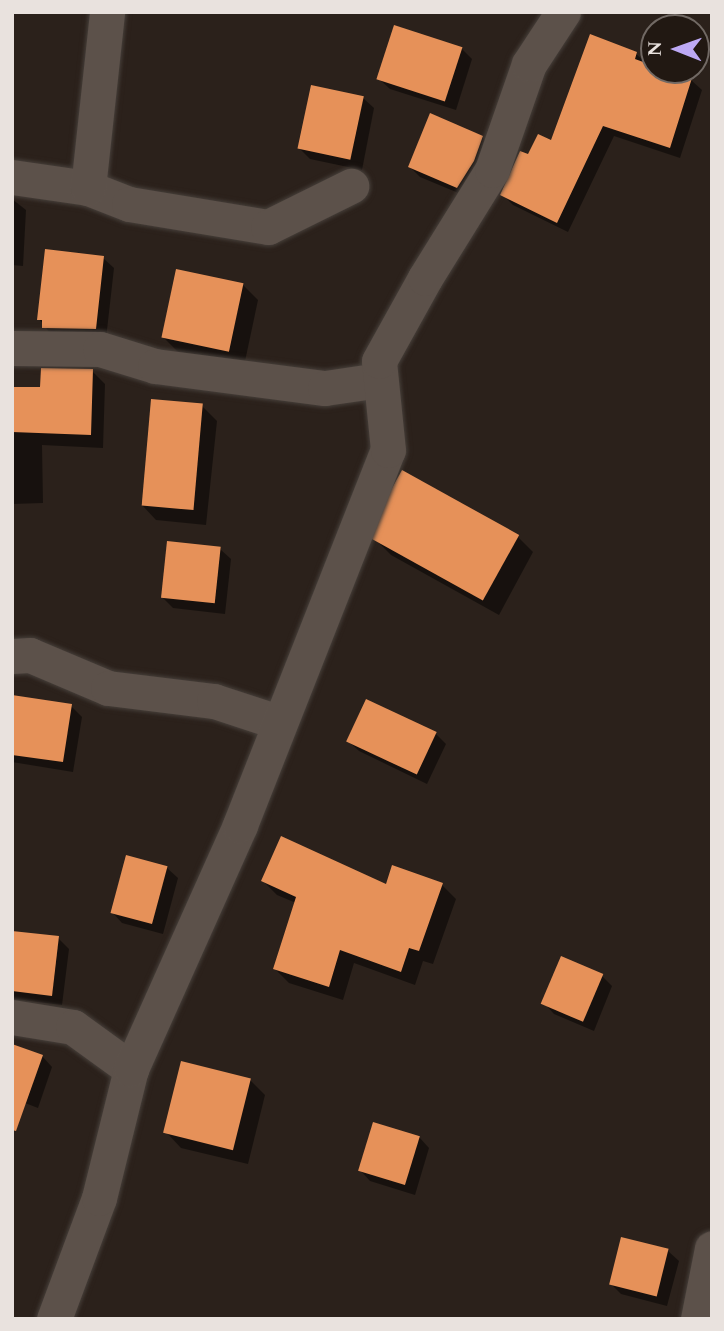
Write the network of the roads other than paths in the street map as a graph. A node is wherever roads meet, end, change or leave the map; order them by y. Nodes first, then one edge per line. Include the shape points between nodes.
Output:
1 (107, 12) edge
2 (562, 12) edge
3 (12, 177) edge
4 (351, 186) dead end
5 (88, 188) junction
6 (12, 348) edge
7 (380, 380) junction
8 (12, 656) edge
9 (278, 722) junction
10 (12, 1017) edge
11 (131, 1069) junction
12 (712, 1248) edge
13 (54, 1319) edge
14 (698, 1319) edge

1 - 5 street
2 - 7 street via 528,64 492,170 379,362
3 - 5 street
4 - 5 street via 268,228 129,204
6 - 7 street via 100,349 155,366 325,388
7 - 9 street via 387,450
8 - 9 street via 30,655 108,688 214,701
9 - 11 street via 234,838
10 - 11 street via 73,1027
11 - 13 street via 99,1198
12 - 14 street

